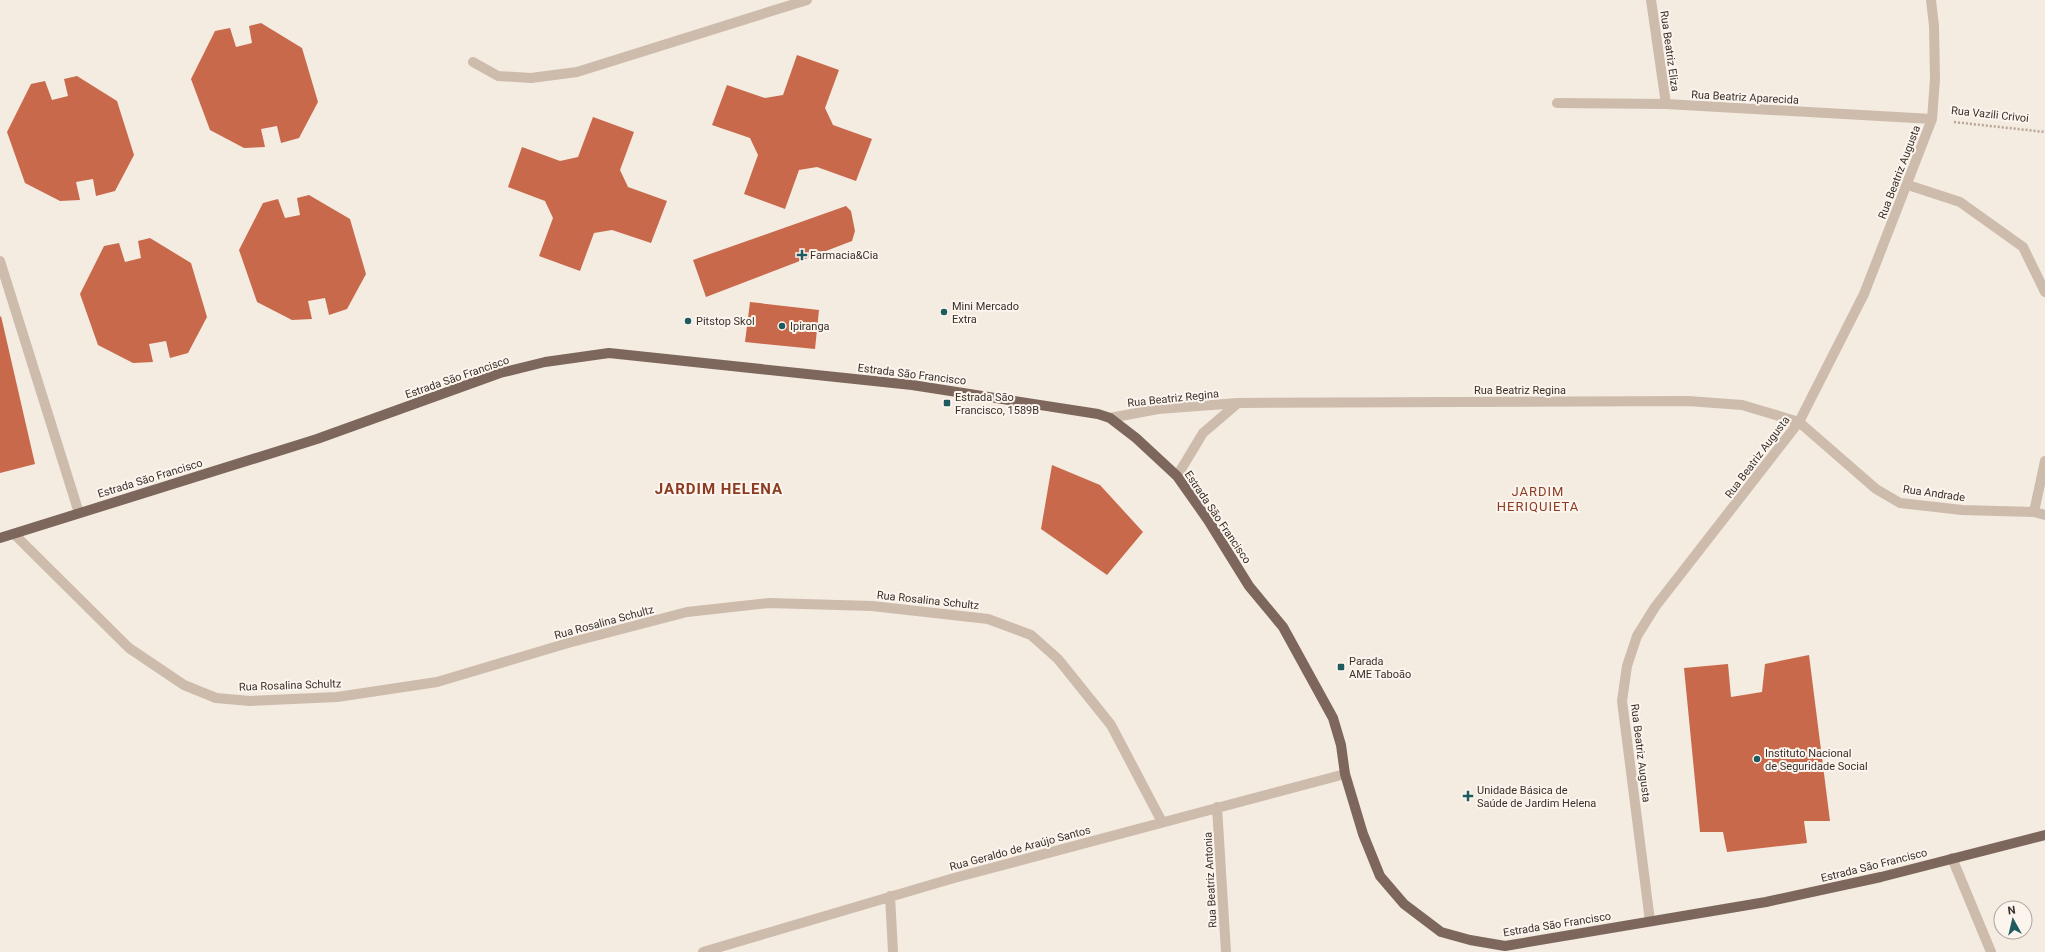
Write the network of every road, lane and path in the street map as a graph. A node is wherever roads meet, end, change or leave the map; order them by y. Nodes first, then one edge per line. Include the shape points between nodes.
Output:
1 (807, 0) edge
2 (1651, 0) edge
3 (1931, 0) edge
4 (472, 62) dead end
5 (1557, 103) dead end
6 (1666, 104) junction
7 (1932, 119) junction
8 (2045, 132) edge
9 (1908, 185) junction
10 (0, 261) edge
11 (2045, 292) edge
12 (1238, 403) junction
13 (1110, 418) junction
14 (1798, 422) junction
15 (2045, 461) edge
16 (1177, 476) junction
17 (2034, 512) junction
18 (79, 513) junction
19 (2045, 515) edge
20 (14, 534) junction
21 (0, 538) edge
22 (1346, 774) junction
23 (1217, 807) junction
24 (1162, 822) junction
25 (2045, 835) edge
26 (1952, 858) junction
27 (890, 896) junction
28 (1650, 921) junction
29 (1505, 949) edge
30 (703, 952) edge
31 (893, 952) edge
32 (1226, 952) edge
33 (1991, 952) edge

1 - 4 street via 577,72 531,78 498,76
2 - 6 street, Rua Beatriz Eliza
3 - 7 street, Rua Beatriz Augusta via 1935,79
5 - 6 street, Rua Beatriz Aparecida
6 - 7 street, Rua Beatriz Aparecida
7 - 8 path, Rua Vazili Crivoi
7 - 9 street, Rua Beatriz Augusta
9 - 11 street via 1960,202 2023,247
9 - 14 street, Rua Beatriz Augusta via 1864,294
10 - 18 street
12 - 13 street, Rua Beatriz Regina via 1158,409
12 - 14 street, Rua Beatriz Regina via 1688,401 1742,405
12 - 16 street, Rua Beatriz Regina via 1203,432
13 - 16 main road, Estrada São Francisco
13 - 18 main road, Estrada São Francisco via 912,385 609,353 545,362 500,373 322,437
14 - 17 street, Rua Andrade via 1876,489 1900,503 1962,510
14 - 28 street, Rua Beatriz Augusta via 1655,607 1637,636 1627,666 1622,701
15 - 17 street
16 - 22 main road, Estrada São Francisco via 1249,586 1283,627 1333,718
17 - 19 street, Rua Andrade
18 - 20 main road, Estrada São Francisco
20 - 21 main road, Estrada São Francisco
20 - 24 street, Rua Rosalina Schultz via 129,648 184,685 216,698 250,701 338,697 437,682 568,643 688,612 769,603 872,606 988,619 1031,635 1058,659 1111,725
22 - 23 street, Rua Geraldo de Araújo Santos
22 - 29 main road, Estrada São Francisco via 1363,834 1380,876 1404,904 1441,932
23 - 24 street, Rua Geraldo de Araújo Santos
23 - 32 street, Rua Beatriz Antonia
24 - 27 street, Rua Geraldo de Araújo Santos
25 - 26 main road, Estrada São Francisco
26 - 28 main road, Estrada São Francisco via 1881,877 1766,902
26 - 33 street
27 - 30 street, Rua Geraldo de Araújo Santos
27 - 31 street
28 - 29 main road, Estrada São Francisco

